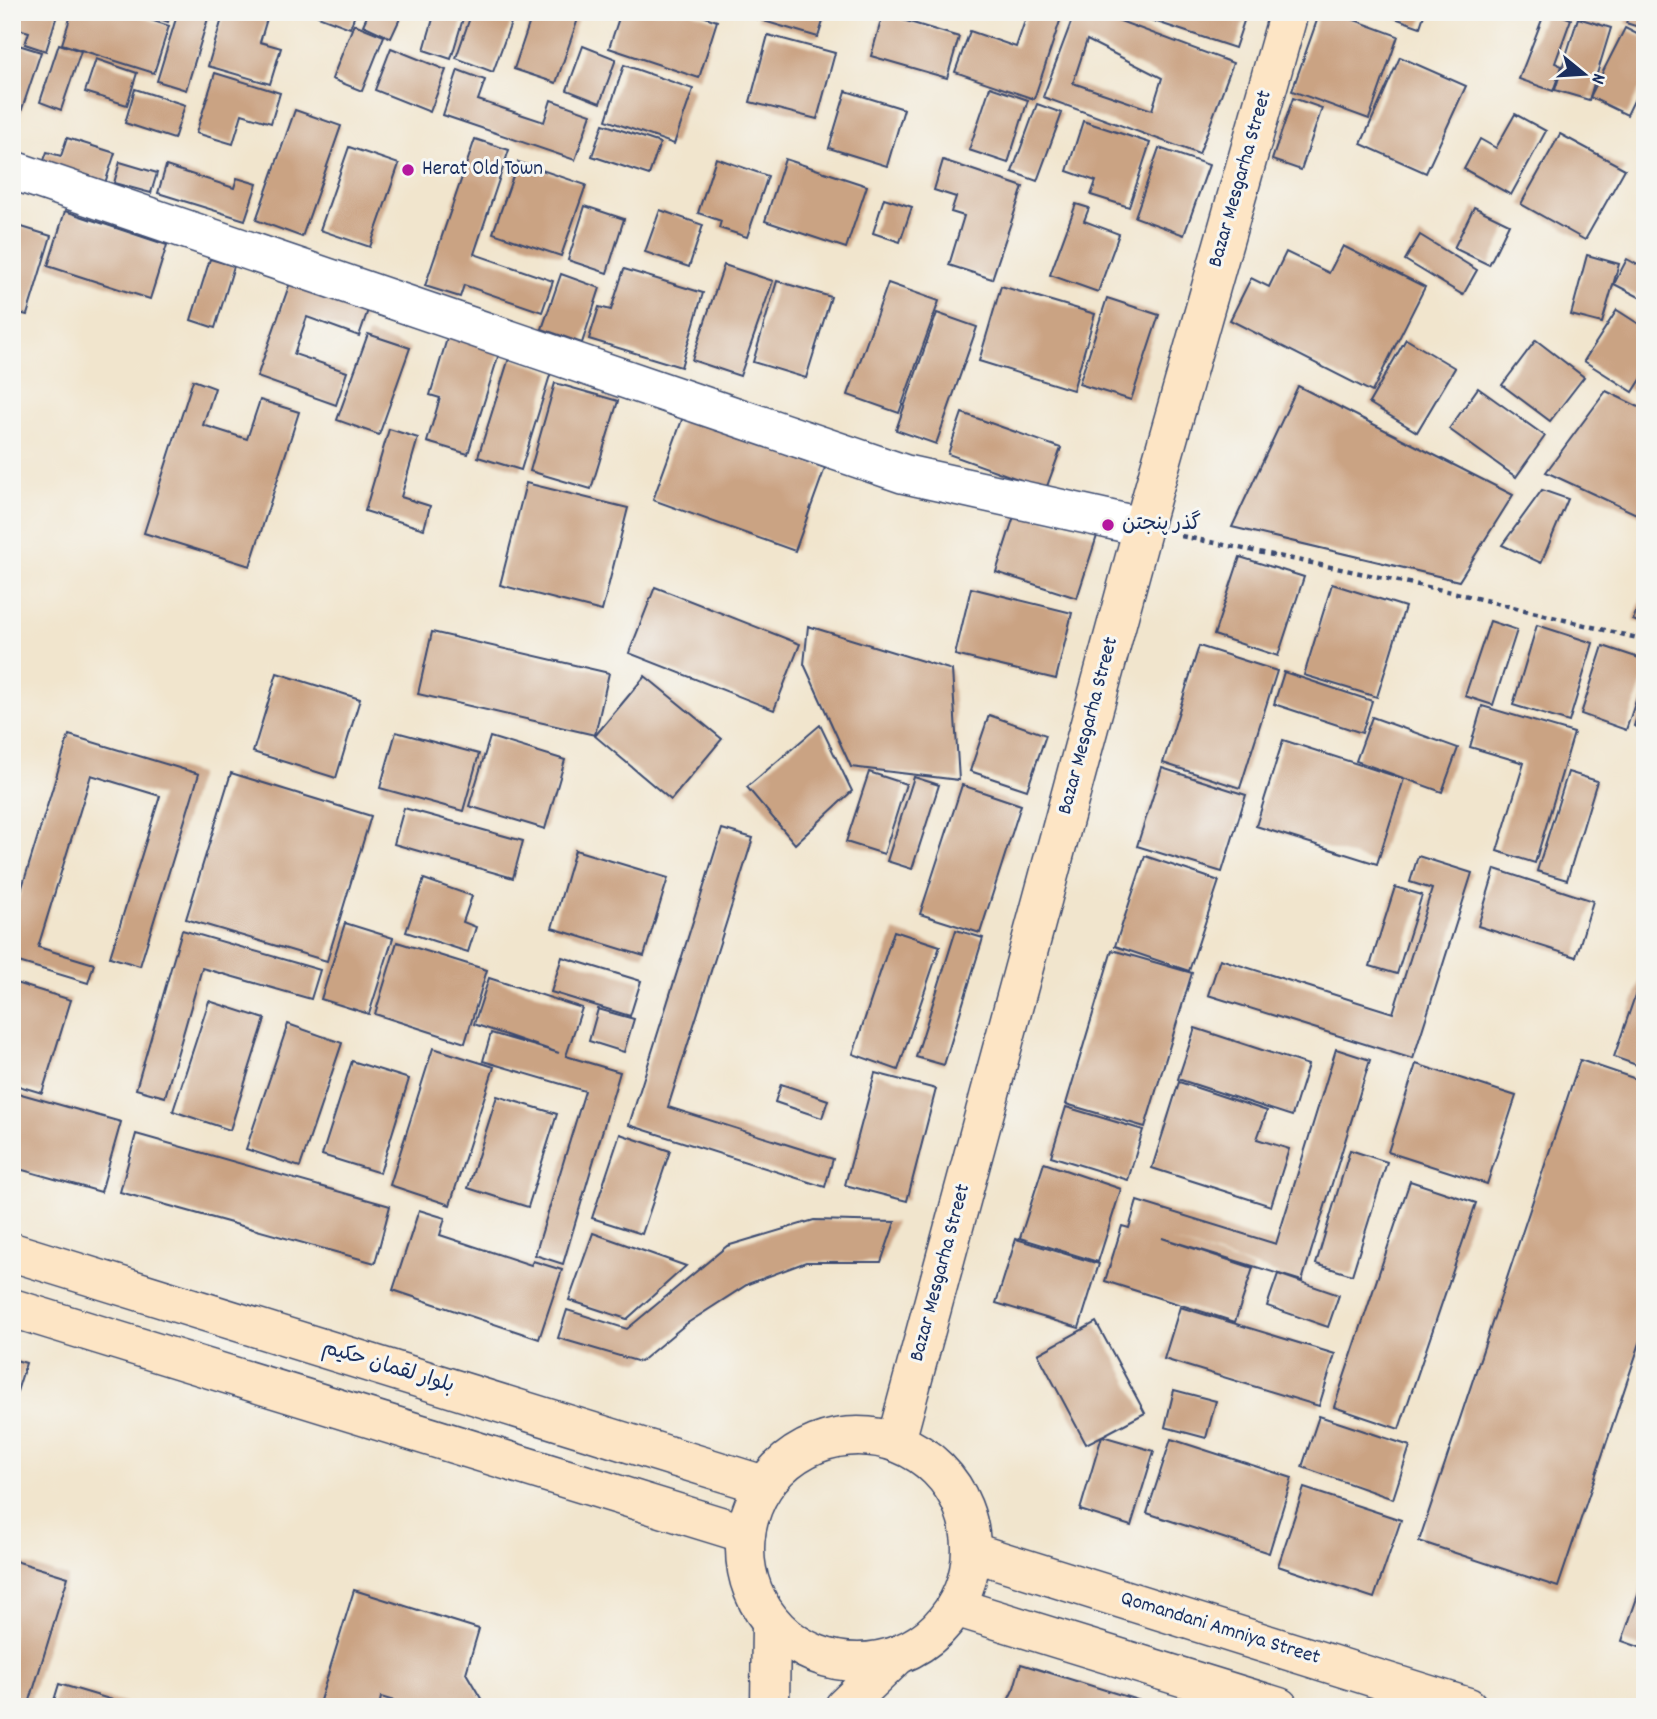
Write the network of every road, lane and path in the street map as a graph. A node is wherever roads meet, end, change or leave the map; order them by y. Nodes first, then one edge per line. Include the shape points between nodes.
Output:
1 (1289, 12) edge
2 (12, 170) edge
3 (1143, 527) junction
4 (1645, 640) edge
5 (12, 1252) edge
6 (12, 1308) edge
7 (896, 1441) junction
8 (764, 1485) junction
9 (746, 1534) junction
10 (972, 1552) junction
11 (956, 1607) junction
12 (771, 1622) junction
13 (898, 1655) junction
14 (771, 1707) edge
15 (844, 1707) edge
16 (1279, 1707) edge
17 (1468, 1707) edge

1 - 3 street, Bazar Mesgarha Street
2 - 3 street via 904,474
3 - 4 path via 1452,592
3 - 7 street, Bazar Mesgarha Street
5 - 8 street, بلوار لقمان حکیم
6 - 9 street
7 - 8 street via 859,1434 822,1440 790,1458
7 - 10 street via 927,1458 952,1484 967,1516
8 - 9 street
9 - 12 street via 746,1566 755,1596
10 - 11 street
10 - 17 street, Qomandani Amniya Street
11 - 13 street via 920,1644
11 - 16 street
12 - 13 street via 816,1655 843,1662 871,1662
12 - 14 street
13 - 15 street

